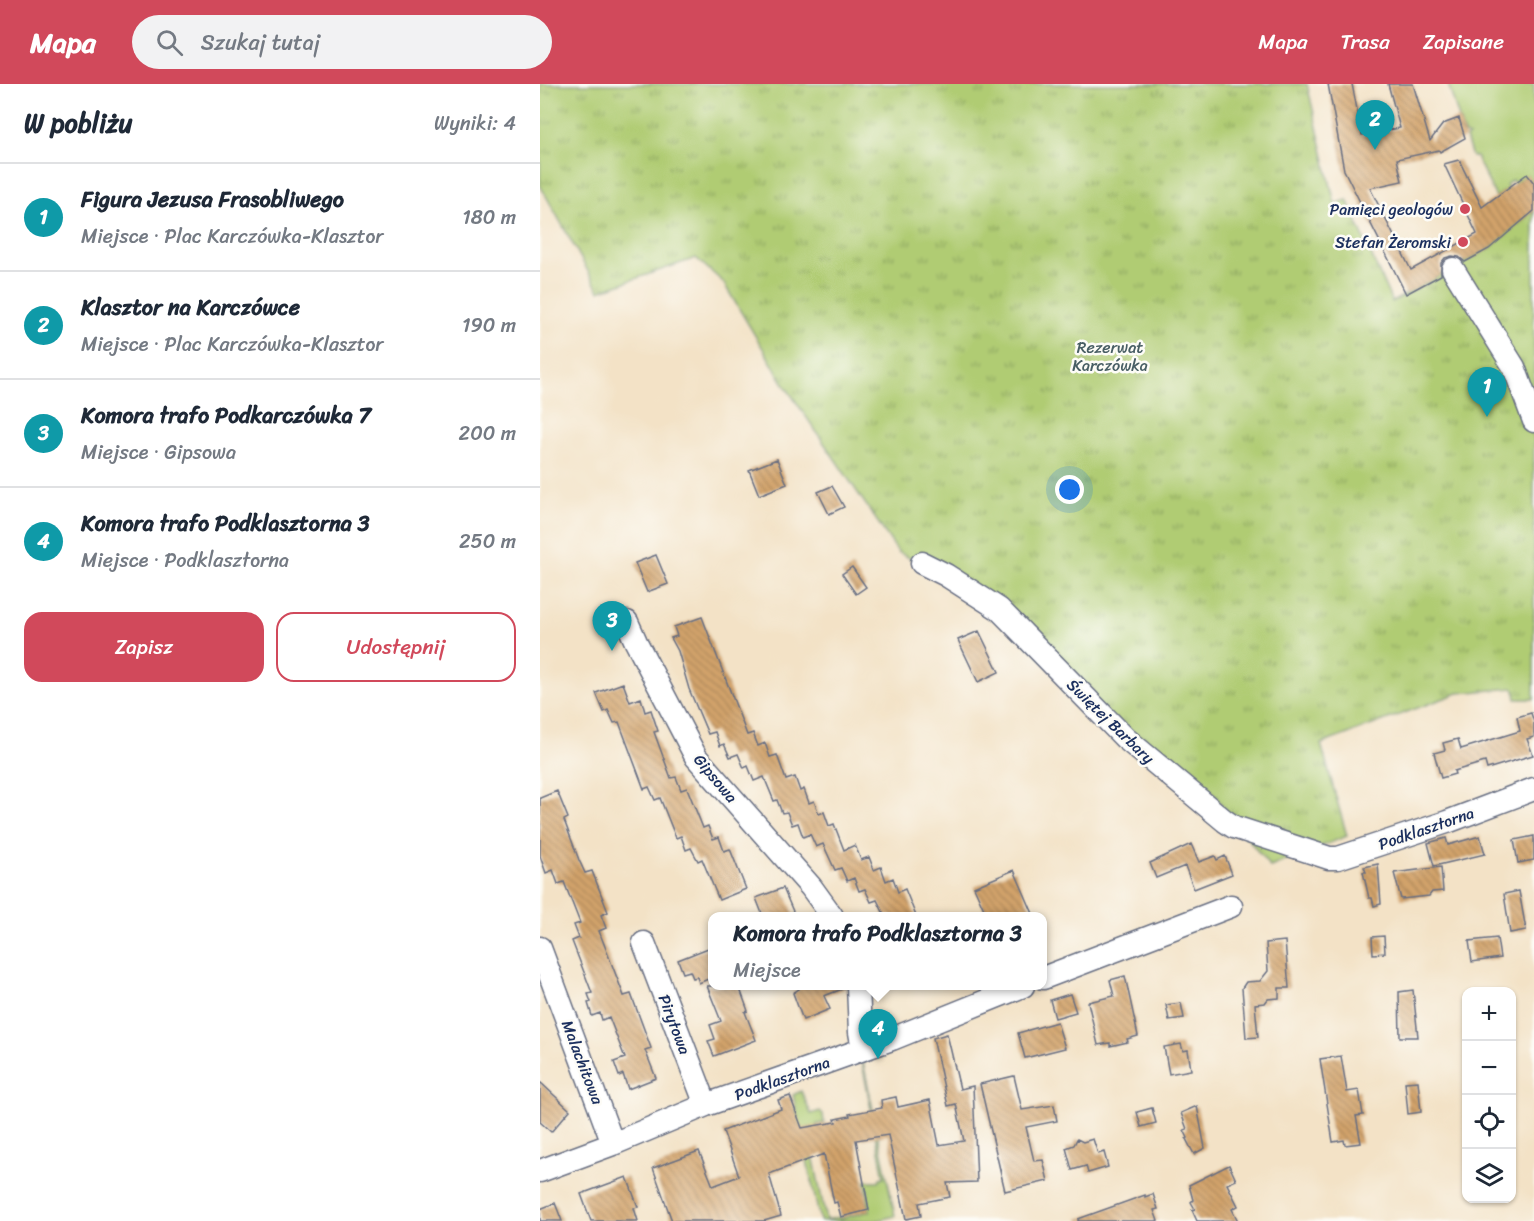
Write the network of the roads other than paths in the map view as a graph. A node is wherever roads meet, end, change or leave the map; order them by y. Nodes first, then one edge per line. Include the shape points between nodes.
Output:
1 (1453, 269) dead end
2 (1534, 421) edge
3 (922, 564) dead end
4 (627, 622) dead end
5 (1534, 789) edge
6 (1316, 854) joint
7 (1231, 906) dead end
8 (829, 912) edge
9 (644, 943) dead end
10 (540, 948) edge
11 (1047, 976) edge
12 (858, 990) edge
13 (1013, 990) edge
14 (863, 1049) junction
15 (706, 1105) junction
16 (613, 1144) junction
17 (540, 1171) edge

1 - 2 street via 1514,367
3 - 6 street, Świętej Barbary via 999,609 1125,738 1225,822
4 - 8 street, Gipsowa via 696,756
5 - 6 street, Podklasztorna via 1348,855 1329,858
7 - 11 street
9 - 15 street, Pirytowa
10 - 16 street, Malachitowa
12 - 14 street
13 - 14 street, Podklasztorna
14 - 15 street, Podklasztorna
15 - 16 street, Podklasztorna
16 - 17 street, Podklasztorna

